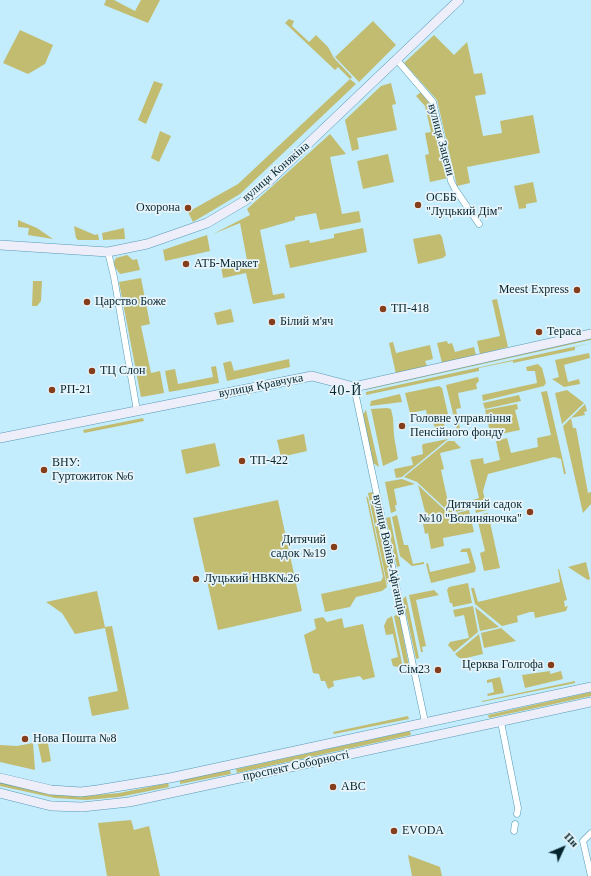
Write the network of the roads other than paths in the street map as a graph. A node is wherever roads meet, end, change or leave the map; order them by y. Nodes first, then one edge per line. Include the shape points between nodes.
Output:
1 (459, 0) edge
2 (397, 60) junction
3 (479, 224) dead end
4 (0, 245) edge
5 (108, 252) junction
6 (591, 334) edge
7 (354, 387) junction
8 (137, 411) junction
9 (0, 438) edge
10 (591, 687) edge
11 (591, 702) edge
12 (424, 722) junction
13 (501, 722) junction
14 (428, 737) junction
15 (0, 778) edge
16 (170, 778) junction
17 (172, 792) junction
18 (0, 793) edge
19 (517, 814) dead end
20 (515, 824) dead end
21 (514, 831) dead end
22 (591, 833) edge
23 (591, 876) edge

1 - 2 main road, вулиця Конякіна
2 - 3 street, вулиця Зацепи via 433,102 451,181
2 - 5 main road, вулиця Конякіна via 246,200 207,223 176,235
4 - 5 main road, вулиця Конякіна
5 - 8 street
6 - 7 main road, вулиця Кравчука
7 - 8 main road, вулиця Кравчука via 312,376
7 - 12 street, вулиця Воїнів-Афганців
8 - 9 main road, вулиця Кравчука
10 - 12 main road, проспект Соборності
11 - 13 main road, проспект Соборності
12 - 14 main road
12 - 16 main road, проспект Соборності
13 - 14 main road, проспект Соборності
13 - 19 street via 518,808
14 - 17 main road, проспект Соборності
15 - 16 main road, проспект Соборності via 52,790 81,792
16 - 17 main road
17 - 18 main road, проспект Соборності via 129,802 82,807 51,806
20 - 21 street
22 - 23 street via 583,841

